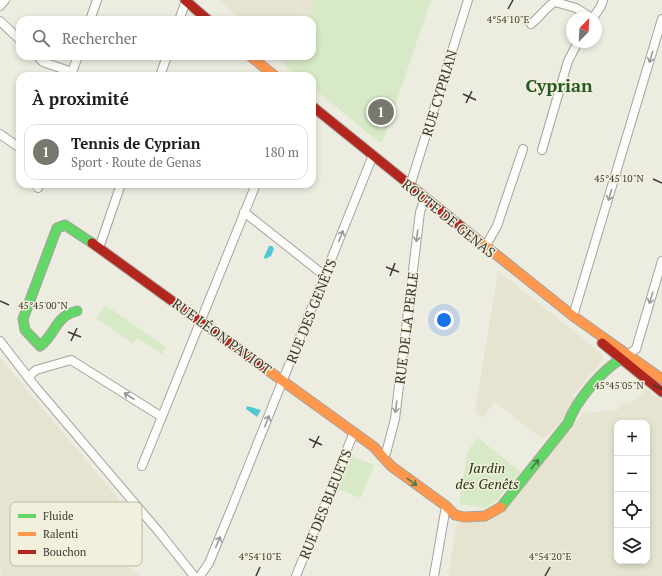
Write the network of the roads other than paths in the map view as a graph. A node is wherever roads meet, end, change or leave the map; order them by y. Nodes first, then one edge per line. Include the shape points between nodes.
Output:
1 (5, 0) edge
2 (97, 0) edge
3 (468, 0) edge
4 (603, 0) edge
5 (186, 1) edge
6 (0, 6) edge
7 (583, 12) edge
8 (597, 12) edge
9 (91, 16) edge
10 (181, 16) edge
11 (203, 16) edge
12 (662, 19) edge
13 (0, 21) edge
14 (531, 24) dead end
15 (16, 36) edge
16 (575, 48) edge
17 (41, 60) edge
18 (76, 60) edge
19 (166, 60) edge
20 (255, 60) edge
21 (72, 72) edge
22 (72, 72) edge
23 (161, 72) edge
24 (270, 72) edge
25 (316, 109) edge
26 (0, 134) edge
27 (16, 145) edge
28 (523, 150) dead end
29 (542, 150) dead end
30 (373, 155) junction
31 (410, 186) junction
32 (120, 188) edge
33 (254, 188) edge
34 (424, 198) junction
35 (244, 212) junction
36 (485, 247) junction
37 (99, 248) junction
38 (662, 261) edge
39 (325, 276) junction
40 (77, 311) dead end
41 (573, 316) junction
42 (200, 320) junction
43 (588, 327) junction
44 (0, 341) edge
45 (629, 354) junction
46 (621, 360) junction
47 (28, 377) junction
48 (662, 379) edge
49 (282, 380) junction
50 (660, 388) edge
51 (162, 417) junction
52 (354, 432) junction
53 (383, 456) junction
54 (142, 466) dead end
55 (132, 502) edge
56 (446, 506) junction
57 (142, 514) edge
58 (194, 576) edge
59 (200, 576) edge
60 (296, 576) edge
61 (434, 576) edge

1 - 6 street
2 - 9 street
3 - 31 street, RUE CYPRIAN
4 - 8 street
5 - 10 street
5 - 11 street
7 - 14 street via 555,2
12 -> 41 street
13 - 15 street
16 - 29 street via 568,61
17 - 21 street
18 - 22 street
19 - 23 street
20 - 24 street
25 - 30 street, ROUTE DE GENAS
26 - 27 street
28 - 36 street via 497,226
30 - 31 street, ROUTE DE GENAS
39 -> 30 street, RUE DES GENÊTS
31 - 34 street, ROUTE DE GENAS
32 - 37 street
33 - 35 street
34 - 36 street, ROUTE DE GENAS
34 -> 53 street, RUE DE LA PERLE via 420,212 395,419
35 - 39 street
35 - 42 street
36 - 41 street, ROUTE DE GENAS
37 - 40 street, RUE LÉON PAVIOT via 70,226 57,228 23,320 25,330 40,346 50,340 61,318 67,312
37 - 42 street, RUE LÉON PAVIOT
38 -> 45 street via 636,349
39 - 49 street, RUE DES GENÊTS
41 - 43 street, ROUTE DE GENAS
42 - 49 street, RUE LÉON PAVIOT
42 - 51 street
43 - 45 street, ROUTE DE GENAS
43 - 46 street, ROUTE DE GENAS via 597,339
44 - 47 street
45 - 48 street, ROUTE DE GENAS
46 - 50 street, ROUTE DE GENAS
56 -> 46 street, RUE LÉON PAVIOT via 455,515 464,517 484,516 498,510 556,439 571,415 608,369
51 -> 47 street via 71,360 36,370
47 - 55 street
49 - 52 street, RUE LÉON PAVIOT
59 -> 49 street, RUE DES GENÊTS via 209,563
51 - 54 street
52 - 53 street, RUE LÉON PAVIOT
52 - 60 street, RUE DES BLEUETS
53 -> 56 street, RUE LÉON PAVIOT via 391,466
56 - 61 street
57 - 58 street

